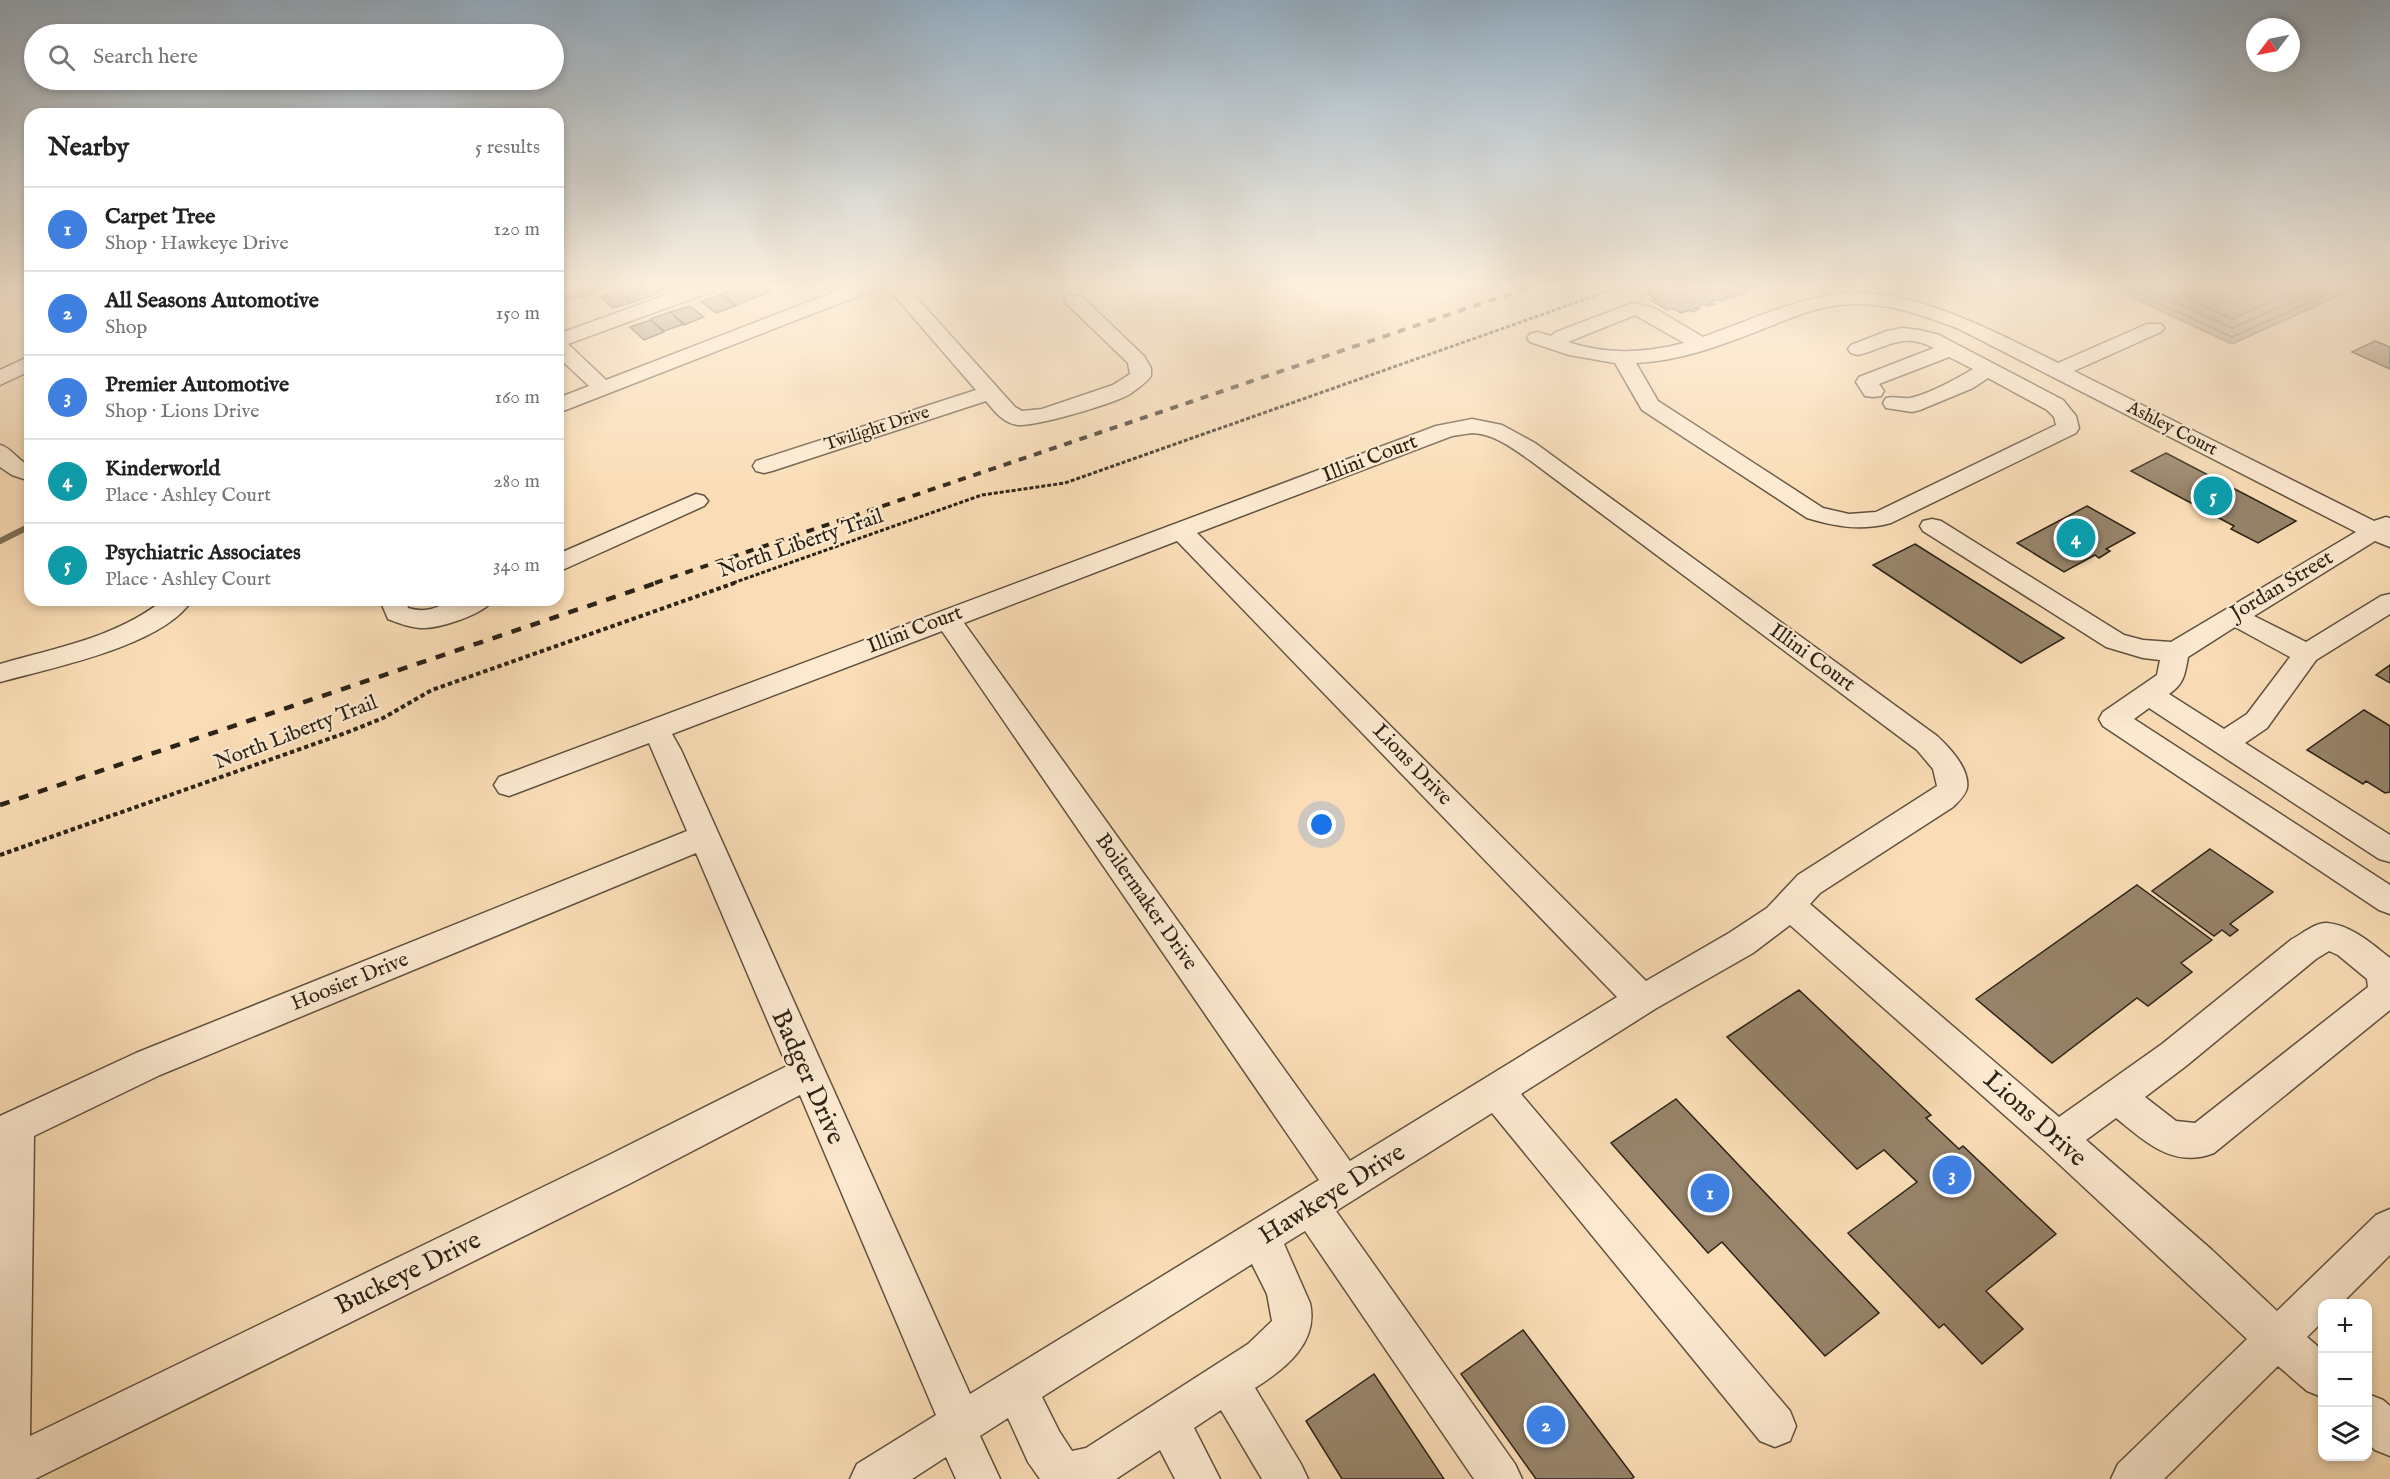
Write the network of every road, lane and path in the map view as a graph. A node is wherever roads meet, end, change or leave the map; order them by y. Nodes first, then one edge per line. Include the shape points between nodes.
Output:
1 (569, 356) edge
2 (686, 356) edge
3 (958, 356) edge
4 (1133, 356) edge
5 (1425, 356) edge
6 (1603, 356) edge
7 (1660, 356) edge
8 (1964, 356) edge
9 (1968, 356) edge
10 (2008, 356) edge
11 (2029, 356) edge
12 (2091, 356) edge
13 (1623, 359) junction
14 (1970, 359) junction
15 (24, 365) edge
16 (2058, 371) junction
17 (0, 379) edge
18 (603, 388) junction
19 (1873, 391) dead end
20 (990, 393) junction
21 (1894, 403) dead end
22 (564, 404) edge
23 (0, 452) edge
24 (764, 466) dead end
25 (24, 472) edge
26 (696, 501) dead end
27 (1932, 526) dead end
28 (2385, 530) edge
29 (1181, 531) junction
30 (564, 561) edge
31 (2390, 602) edge
32 (172, 606) edge
33 (395, 606) edge
34 (466, 606) edge
35 (2234, 616) junction
36 (947, 618) junction
37 (2175, 651) junction
38 (2307, 654) junction
39 (0, 674) edge
40 (2149, 695) junction
41 (655, 730) junction
42 (2224, 743) junction
43 (509, 785) dead end
44 (703, 837) junction
45 (2390, 850) edge
46 (0, 855) edge
47 (2390, 901) edge
48 (1789, 905) junction
49 (1643, 999) junction
50 (807, 1074) junction
51 (1496, 1091) junction
52 (2117, 1096) junction
53 (7, 1131) edge
54 (2058, 1139) junction
55 (1345, 1186) junction
56 (1311, 1207) junction
57 (2390, 1228) edge
58 (1260, 1239) junction
59 (2276, 1338) junction
60 (2318, 1373) edge
61 (1228, 1382) junction
62 (1017, 1389) junction
63 (2372, 1419) edge
64 (1167, 1421) junction
65 (958, 1426) junction
66 (1775, 1426) dead end
67 (2390, 1435) edge
68 (9, 1474) edge
69 (873, 1479) edge
70 (978, 1479) edge
71 (1198, 1479) edge
72 (1286, 1479) edge
73 (1500, 1479) edge
74 (2133, 1479) edge

1 - 18 street
2 - 18 street
3 - 20 street
4 - 20 street via 1141,368 1140,376 1121,390 1031,418 1007,412
5 - 46 path, North Liberty Trail via 1065,483 982,495 432,690 348,732
6 - 13 street, Ashley Court
7 - 13 street, Ashley Court
8 - 14 street
9 - 14 street
10 - 14 street via 1992,363
11 - 16 street, Ashley Court
12 - 16 street
13 - 14 street via 1650,405 1815,513 1864,523 1883,518 2068,428 2065,416 2055,405
14 - 19 street via 1920,359 1867,382
14 - 21 street via 1965,383 1912,405
15 - 17 street
16 - 28 street, Ashley Court
18 - 22 street
20 - 24 street, Twilight Drive
23 - 25 street via 5,461
26 - 30 street
27 - 37 street via 2115,641 2143,649
28 - 35 street, Jordan Street
29 - 36 street, Illini Court
29 - 48 street, Illini Court via 1460,427 1479,425 1508,434 1927,743 1945,762 1952,789 1942,800 1809,884
29 - 49 street, Lions Drive
31 - 38 street
32 - 39 street via 157,619 122,636
33 - 34 street via 397,613 413,620 432,620
35 - 37 street, Jordan Street
35 - 38 street
36 - 41 street, Illini Court
36 - 55 street, Boilermaker Drive
37 - 40 street via 2170,680
38 - 42 street via 2257,721
40 - 42 street
40 - 47 street via 2113,719
41 - 43 street, Illini Court
41 - 44 street, Badger Drive
42 - 45 street
44 - 50 street, Badger Drive
44 - 53 street, Hoosier Drive via 148,1064
48 - 49 street, Hawkeye Drive via 1742,943
48 - 54 street, Lions Drive
49 - 51 street, Hawkeye Drive
50 - 65 street, Badger Drive
50 - 68 street, Buckeye Drive
51 - 55 street, Hawkeye Drive
51 - 66 street
52 - 52 street via 2169,1138 2201,1141 2386,993 2383,972 2350,945 2326,936 2304,949
52 - 54 street
53 - 68 street via 17,1144
54 - 59 street, Lions Drive
55 - 56 street, Hawkeye Drive
56 - 58 street, Hawkeye Drive
56 - 73 street
57 - 59 street
58 - 61 street via 1289,1300 1293,1321 1277,1347
58 - 62 street, Hawkeye Drive
59 - 60 street, Lions Drive
59 - 74 street
61 - 64 street
61 - 72 street
62 - 64 street via 1052,1461 1063,1471 1078,1472 1100,1464
62 - 65 street, Hawkeye Drive
63 - 67 street
64 - 71 street
65 - 69 street, Hawkeye Drive
65 - 70 street, Badger Drive

